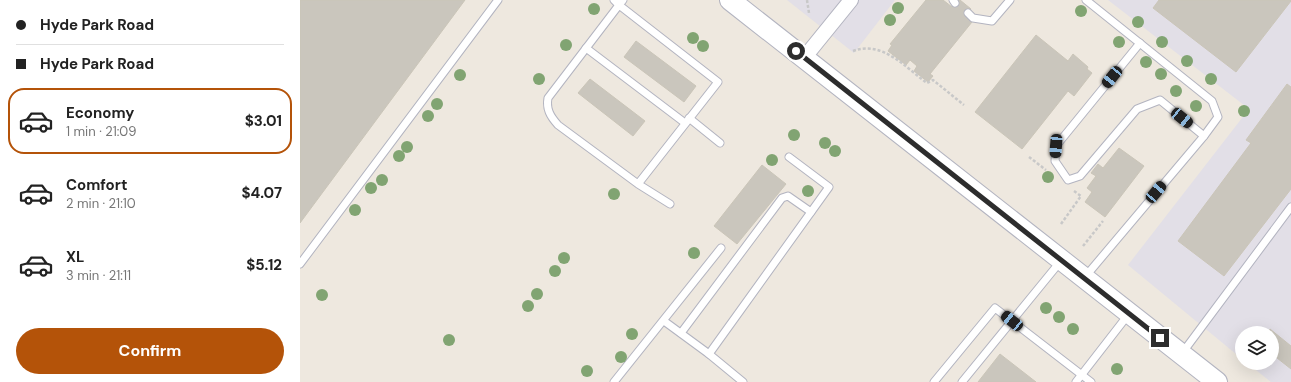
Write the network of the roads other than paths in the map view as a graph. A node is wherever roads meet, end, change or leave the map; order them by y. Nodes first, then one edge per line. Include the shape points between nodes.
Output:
1 (498, 0) edge
2 (730, 0) edge
3 (852, 0) edge
4 (1010, 0) edge
5 (1086, 0) edge
6 (619, 2) edge
7 (968, 13) dead end
8 (1140, 43) junction
9 (586, 48) junction
10 (804, 58) junction
11 (687, 121) junction
12 (1204, 136) junction
13 (720, 143) dead end
14 (789, 157) dead end
15 (638, 184) junction
16 (670, 204) dead end
17 (1291, 207) edge
18 (811, 212) junction
19 (720, 248) dead end
20 (1062, 260) junction
21 (300, 264) edge
22 (1085, 278) junction
23 (1129, 313) junction
24 (664, 321) junction
25 (1012, 321) junction
26 (681, 333) junction
27 (709, 354) junction
28 (1181, 354) junction
29 (1081, 375) junction
30 (614, 382) edge
31 (743, 382) edge
32 (934, 382) edge
33 (962, 382) edge
34 (1076, 382) edge
35 (1090, 382) edge
36 (1217, 382) edge

1 - 21 lane
2 - 10 main road
3 - 10 street
4 - 7 lane via 992,21 973,18
5 - 8 lane
6 - 9 lane
6 - 11 lane via 718,82
8 - 12 lane via 1212,101 1218,117
8 - 12 lane via 1056,146 1055,161 1068,180 1080,176 1137,109 1160,100
9 - 11 lane
9 - 15 lane via 548,98 550,117
10 - 20 main road
11 - 13 lane
11 - 15 lane
12 - 22 lane
14 - 18 lane via 829,187
15 - 16 lane
17 - 28 lane
18 - 26 lane via 788,196 782,198
18 - 27 lane
19 - 24 lane
20 - 22 main road
20 - 25 lane
22 - 23 main road
23 - 28 main road
23 - 29 lane
24 - 26 lane
24 - 30 lane
25 - 29 lane
25 - 32 lane via 995,308
25 - 33 lane
26 - 27 lane
27 - 31 lane
28 - 36 main road
29 - 34 lane
29 - 35 lane

